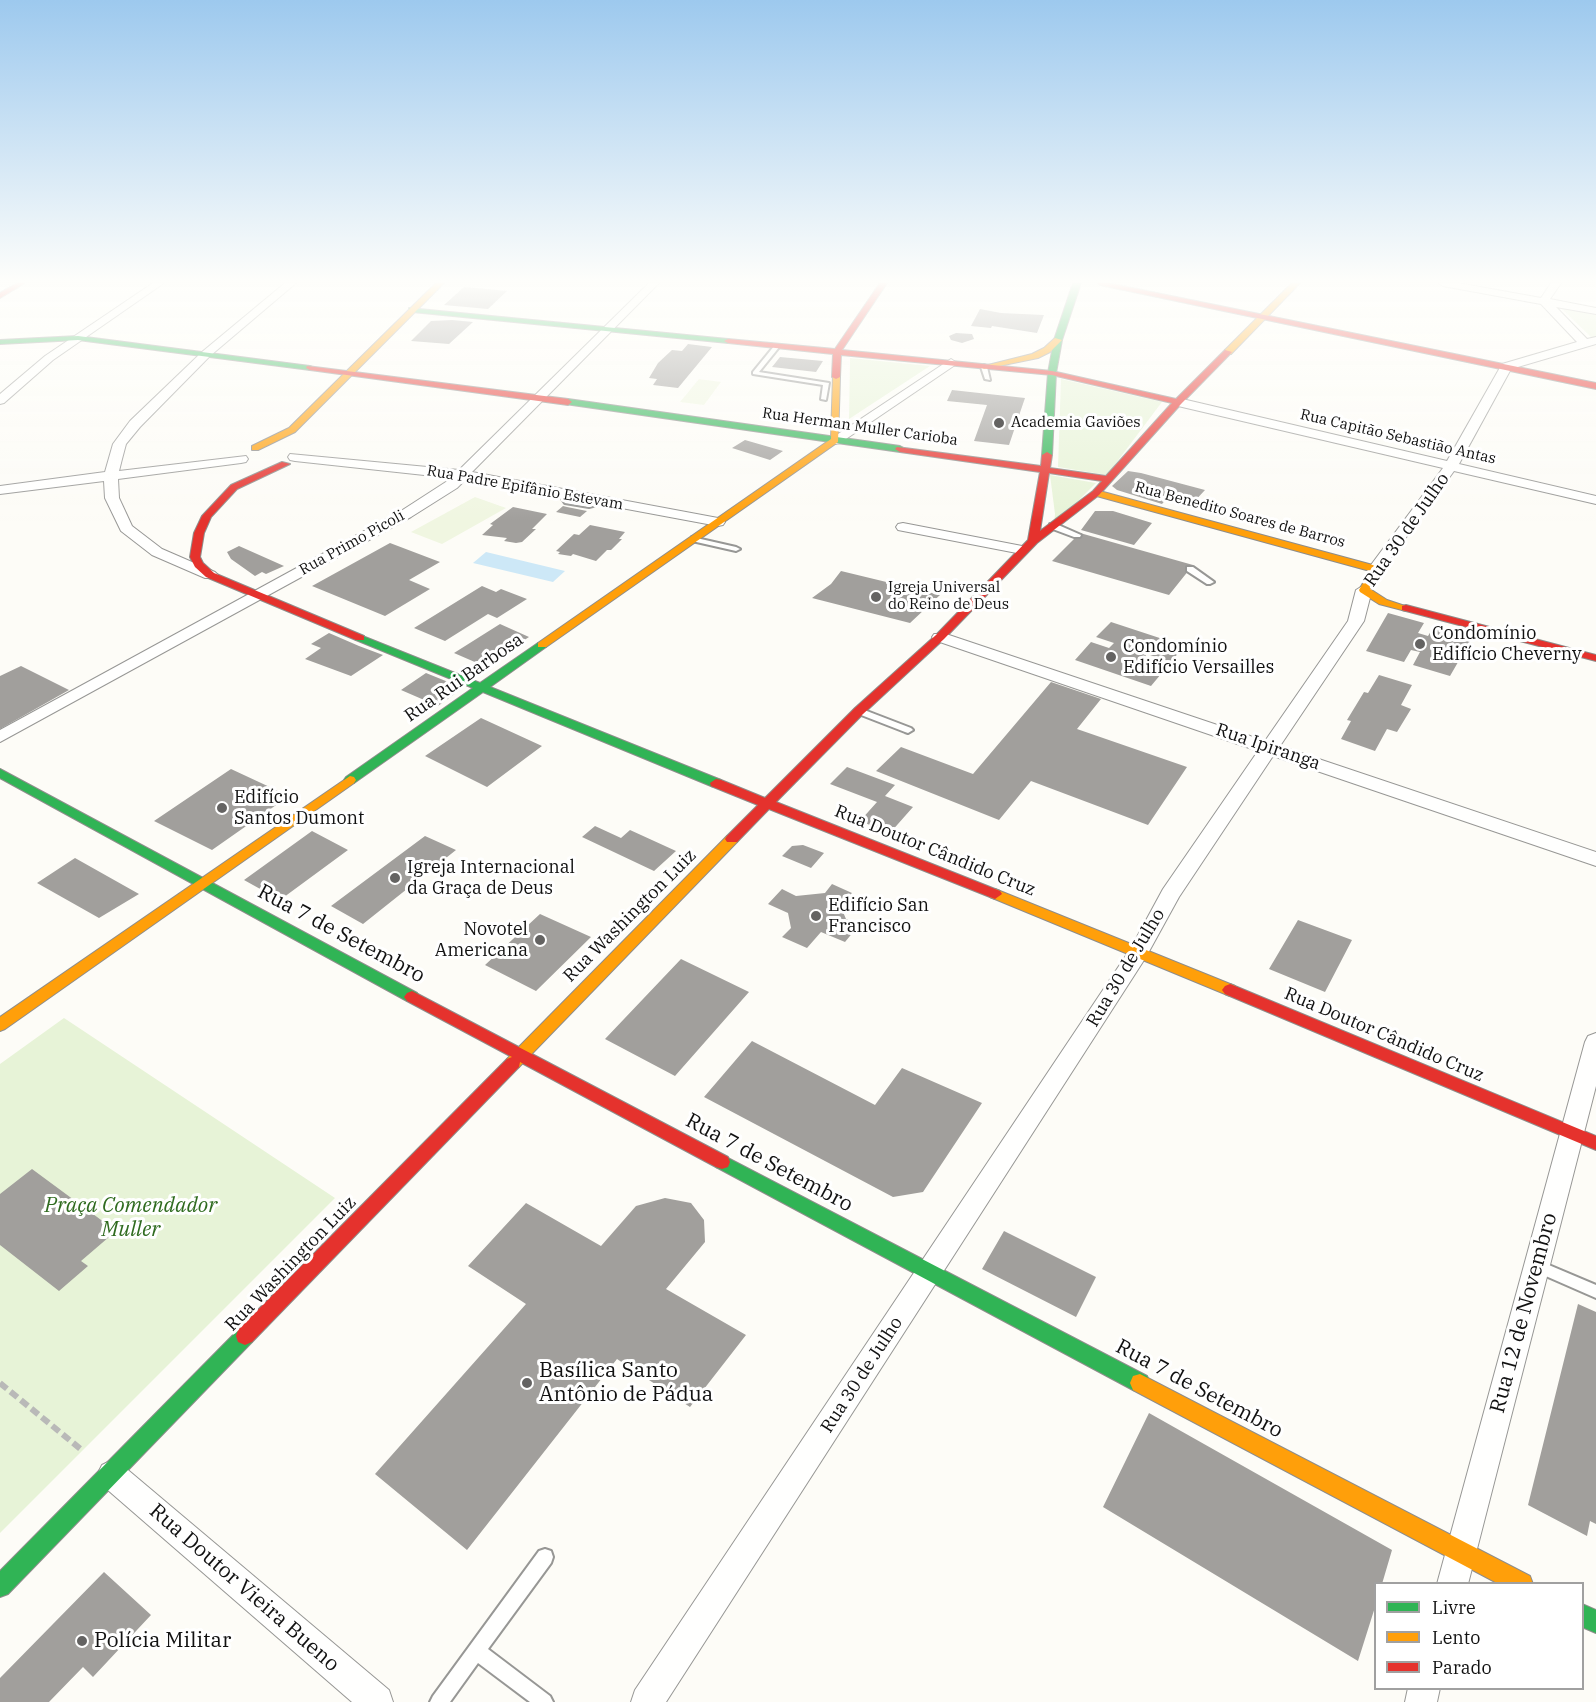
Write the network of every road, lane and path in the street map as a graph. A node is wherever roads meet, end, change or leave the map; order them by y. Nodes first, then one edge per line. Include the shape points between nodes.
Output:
1 (43, 362) edge
2 (197, 362) edge
3 (269, 362) edge
4 (360, 362) edge
5 (576, 362) edge
6 (762, 362) edge
7 (837, 362) edge
8 (945, 362) edge
9 (1016, 362) edge
10 (1054, 362) edge
11 (1218, 362) edge
12 (1483, 362) edge
13 (1522, 362) edge
14 (951, 363) junction
15 (1506, 367) junction
16 (349, 373) junction
17 (986, 373) junction
18 (1052, 373) junction
19 (1596, 386) edge
20 (540, 398) junction
21 (824, 399) dead end
22 (0, 400) edge
23 (1178, 402) junction
24 (292, 430) junction
25 (835, 440) junction
26 (255, 448) junction
27 (292, 458) junction
28 (241, 461) junction
29 (1451, 466) junction
30 (1046, 469) junction
31 (465, 475) junction
32 (111, 476) junction
33 (1109, 479) junction
34 (234, 487) junction
35 (0, 490) edge
36 (1096, 493) junction
37 (1596, 500) edge
38 (718, 522) junction
39 (1053, 526) junction
40 (903, 527) dead end
41 (1077, 535) dead end
42 (695, 539) junction
43 (1027, 546) junction
44 (736, 549) dead end
45 (1190, 569) dead end
46 (1376, 569) junction
47 (210, 575) junction
48 (1210, 582) dead end
49 (1364, 590) junction
50 (259, 593) junction
51 (940, 637) junction
52 (1596, 658) edge
53 (480, 688) junction
54 (859, 711) junction
55 (908, 730) dead end
56 (0, 737) edge
57 (1272, 748) junction
58 (0, 773) edge
59 (768, 802) junction
60 (1596, 859) edge
61 (202, 883) junction
62 (1139, 952) junction
63 (0, 1025) edge
64 (1596, 1042) edge
65 (519, 1055) junction
66 (1584, 1138) edge
67 (1537, 1266) junction
68 (930, 1270) junction
69 (1596, 1293) edge
70 (0, 1383) edge
71 (112, 1475) junction
72 (1461, 1551) junction
73 (545, 1557) dead end
74 (1453, 1582) edge
75 (1518, 1582) edge
76 (0, 1586) edge
77 (477, 1651) junction
78 (377, 1702) edge
79 (440, 1702) edge
80 (544, 1702) edge
81 (647, 1702) edge

1 - 22 street
2 - 32 street via 135,424 120,444
3 - 16 main road, Rua Herman Muller Carioba
4 - 16 main road
5 - 20 street, Rua Primo Picoli
6 - 21 lane via 755,373 827,384
7 - 25 main road
8 - 14 main road, Rua Capitão Sebastião Antas
9 - 17 main road
10 - 18 main road
11 - 23 main road, Rua Washington Luiz
12 - 15 main road
13 - 15 street
14 - 17 main road, Rua Capitão Sebastião Antas
14 - 25 street, Rua Rui Barbosa
15 - 19 main road
15 - 29 street, Rua 30 de Julho
16 - 20 main road, Rua Herman Muller Carioba
16 - 24 main road
17 - 18 main road, Rua Capitão Sebastião Antas
18 - 23 main road, Rua Capitão Sebastião Antas
18 - 30 main road
20 - 25 main road, Rua Herman Muller Carioba
20 - 31 street, Rua Primo Picoli
23 - 29 street, Rua Capitão Sebastião Antas
23 - 33 main road, Rua Washington Luiz
24 - 26 main road
24 - 27 main road
25 - 30 main road, Rua Herman Muller Carioba
25 - 38 main road, Rua Rui Barbosa
26 - 27 main road via 279,444 292,447
26 - 28 main road
27 - 28 main road via 259,468
27 - 31 street, Rua Padre Epifânio Estevam
27 - 34 main road
28 - 32 street
28 - 34 main road
29 - 37 street, Rua Capitão Sebastião Antas
29 - 46 street, Rua 30 de Julho
30 - 33 main road, Rua Herman Muller Carioba
30 - 43 main road
31 - 38 street, Rua Padre Epifânio Estevam
31 - 50 street, Rua Primo Picoli via 406,514
32 - 35 street
32 - 47 street via 112,498 126,528 157,552
33 - 36 main road, Rua Washington Luiz
34 - 47 main road via 213,509 199,533 195,557
36 - 39 main road, Rua Washington Luiz
36 - 46 main road, Rua Benedito Soares de Barros
38 - 42 main road, Rua Rui Barbosa
39 - 41 lane
39 - 43 main road, Rua Washington Luiz
40 - 43 street
42 - 44 lane
42 - 53 main road, Rua Rui Barbosa
43 - 51 main road, Rua Washington Luiz
45 - 48 lane
46 - 49 main road, Rua 30 de Julho
47 - 50 main road, Rua Doutor Cândido Cruz
49 - 52 main road via 1383,602
49 - 57 street, Rua 30 de Julho via 1356,621
50 - 53 main road, Rua Doutor Cândido Cruz
50 - 56 street, Rua Primo Picoli
51 - 54 main road, Rua Washington Luiz
51 - 57 street, Rua Ipiranga
53 - 59 main road, Rua Doutor Cândido Cruz
53 - 61 main road, Rua Rui Barbosa
54 - 55 lane
54 - 59 main road, Rua Washington Luiz
57 - 60 street, Rua Ipiranga
57 - 62 street, Rua 30 de Julho via 1170,894
58 - 61 main road, Rua 7 de Setembro
59 - 62 main road, Rua Doutor Cândido Cruz
59 - 65 main road, Rua Washington Luiz
61 - 63 main road, Rua Rui Barbosa
61 - 65 main road, Rua 7 de Setembro
62 - 66 main road, Rua Doutor Cândido Cruz
62 - 68 street, Rua 30 de Julho
64 - 66 street, Rua 12 de Novembro
65 - 68 main road, Rua 7 de Setembro
65 - 71 main road, Rua Washington Luiz
66 - 67 street, Rua 12 de Novembro
67 - 69 lane
67 - 72 street, Rua 12 de Novembro
68 - 72 main road, Rua 7 de Setembro
68 - 81 street, Rua 30 de Julho
70 - 71 path
71 - 76 main road, Rua Washington Luiz
71 - 78 street, Rua Doutor Vieira Bueno
72 - 74 street, Rua 12 de Novembro
72 - 75 main road, Rua 7 de Setembro
73 - 77 lane
77 - 79 lane
77 - 80 lane

